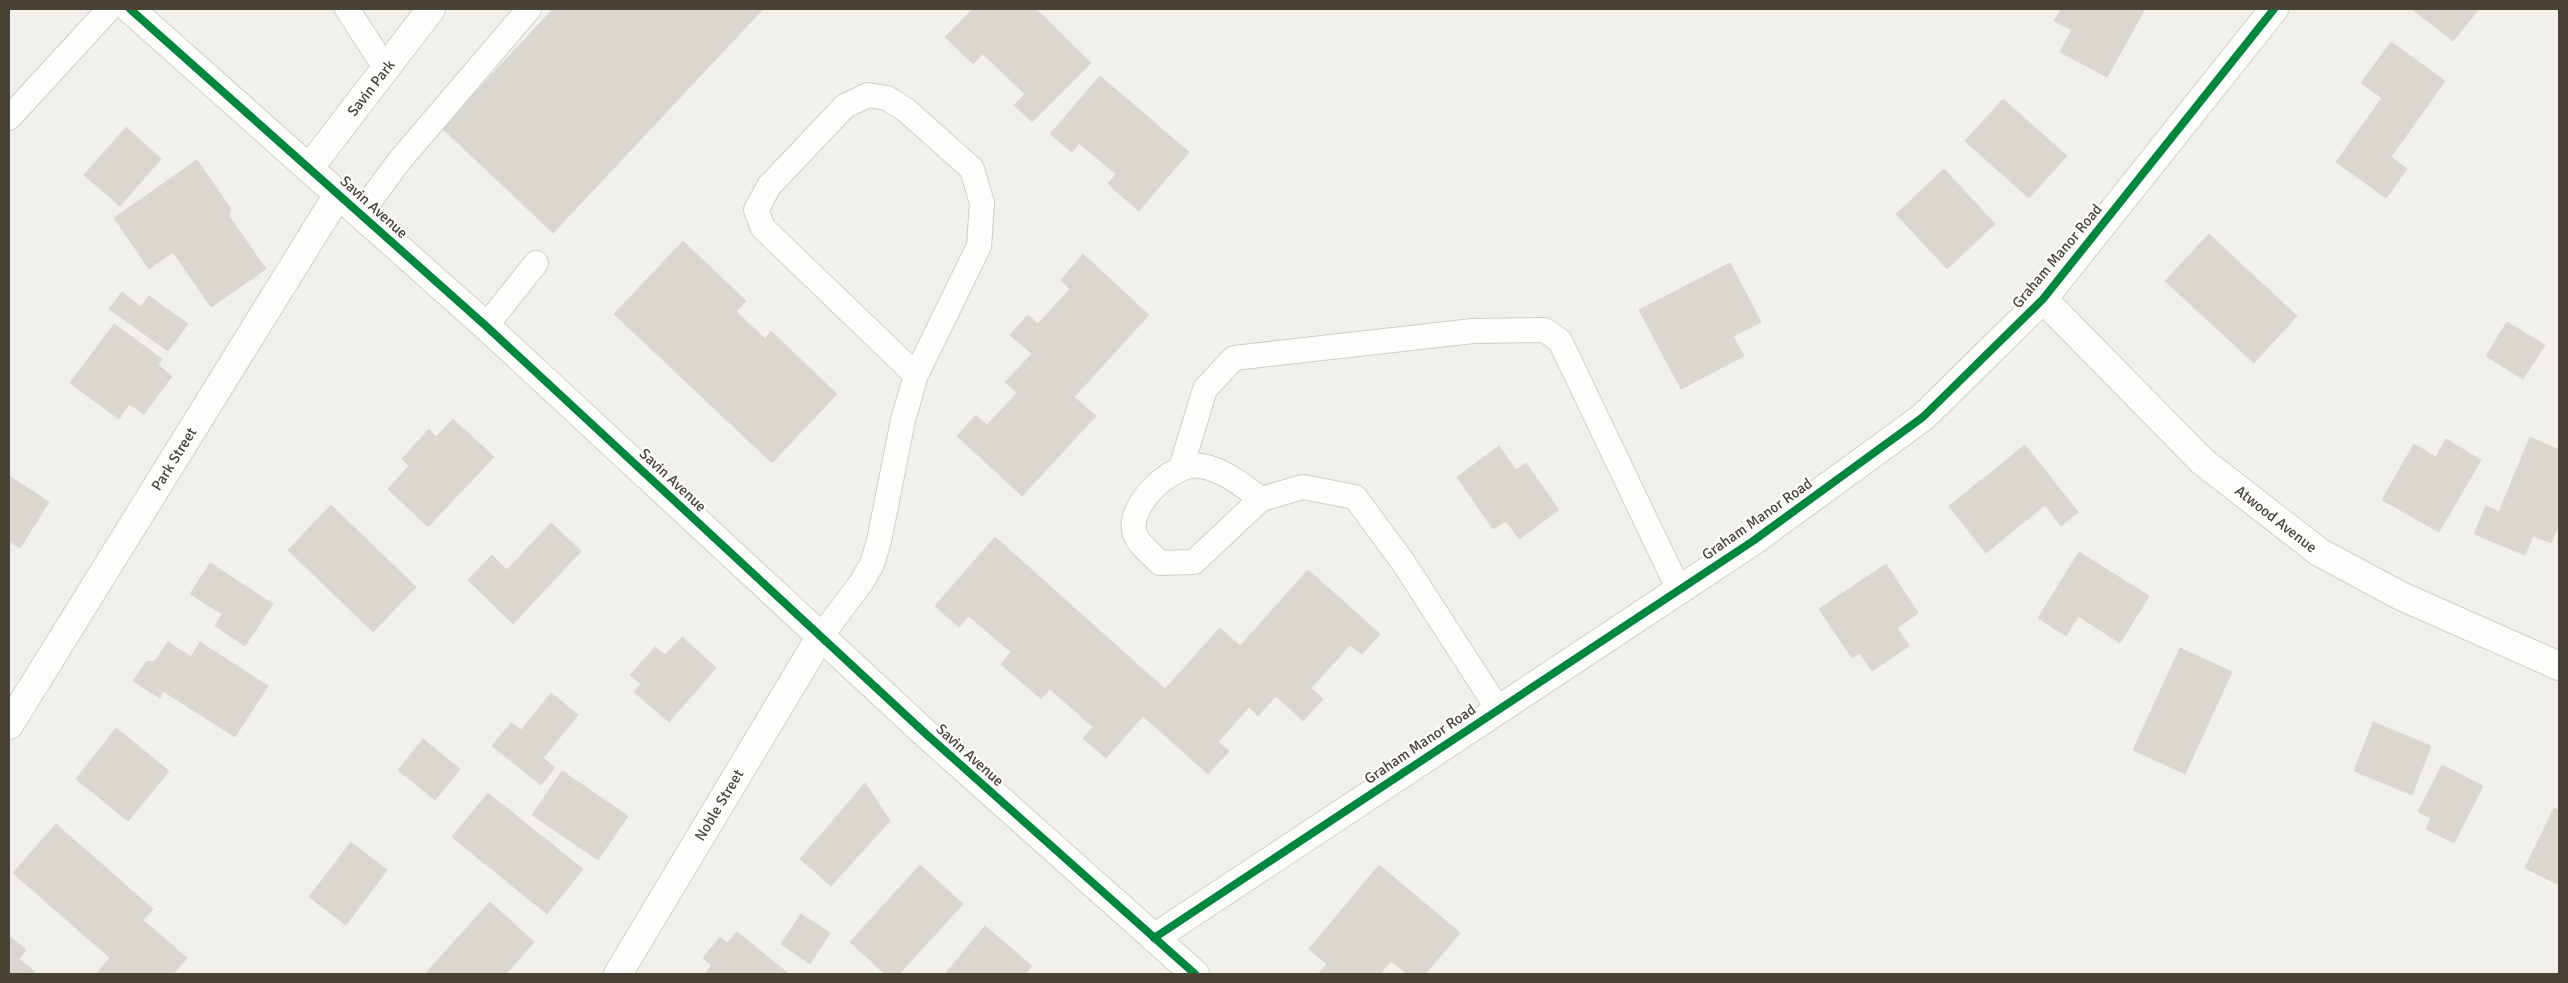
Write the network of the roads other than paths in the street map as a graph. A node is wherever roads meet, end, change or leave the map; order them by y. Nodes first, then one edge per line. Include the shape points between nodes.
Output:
1 (109, 9) edge
2 (130, 9) edge
3 (347, 9) edge
4 (431, 9) edge
5 (529, 9) edge
6 (2274, 9) edge
7 (386, 68) junction
8 (9, 118) edge
9 (310, 167) junction
10 (339, 193) junction
11 (361, 213) junction
12 (536, 262) dead end
13 (2043, 299) junction
14 (486, 326) junction
15 (916, 375) junction
16 (1181, 468) junction
17 (1261, 499) junction
18 (1679, 590) junction
19 (821, 636) junction
20 (2559, 666) edge
21 (1498, 709) junction
22 (9, 725) edge
23 (1154, 938) junction
24 (618, 974) edge
25 (1195, 974) edge

1 - 8 lane
2 - 9 street, Savin Avenue
3 - 7 lane
4 - 7 street, Savin Park
5 - 11 lane via 400,160
6 - 13 street, Graham Manor Road
7 - 9 street, Savin Park
9 - 10 street, Savin Avenue
10 - 11 street, Savin Avenue
10 - 22 street, Park Street
11 - 14 street, Savin Avenue
12 - 14 lane
13 - 18 street, Graham Manor Road via 1924,417 1754,541
13 - 20 street, Atwood Avenue via 2202,461 2318,552 2402,596
14 - 19 street, Savin Avenue
15 - 15 lane via 979,246 982,204 972,169 906,110 887,98 868,95 845,106 769,186 756,210 763,228
15 - 19 lane via 872,564
16 - 17 lane via 1201,465 1229,476
16 - 17 lane via 1144,497 1133,520 1135,536 1160,563 1194,562
16 - 18 lane via 1205,389 1234,358 1473,331 1545,330 1560,341
17 - 21 lane via 1303,487 1356,497 1403,562
18 - 21 street, Graham Manor Road
19 - 23 street, Savin Avenue
19 - 24 street, Noble Street
21 - 23 street, Graham Manor Road
23 - 25 street, Savin Avenue

